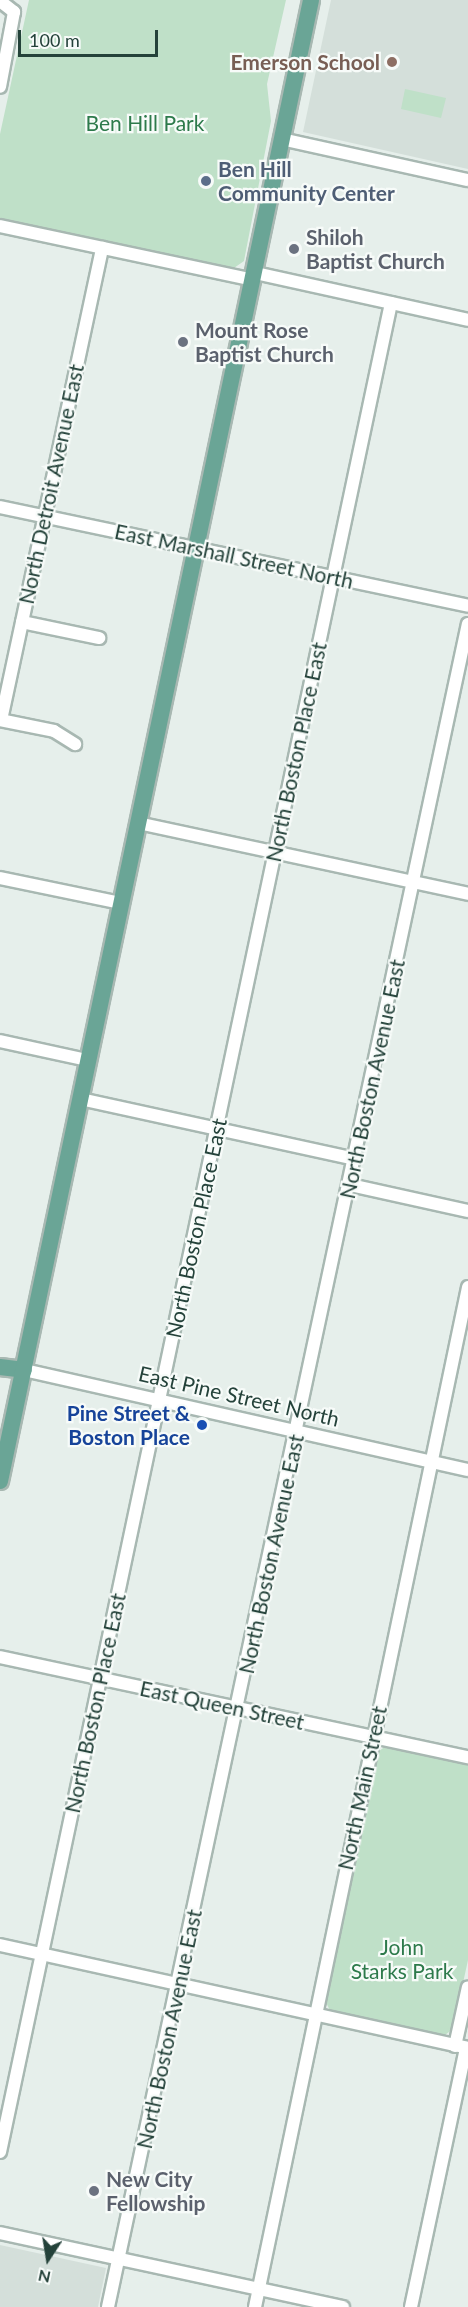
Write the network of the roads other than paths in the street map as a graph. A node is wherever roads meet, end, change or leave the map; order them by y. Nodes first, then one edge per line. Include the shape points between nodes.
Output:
1 (311, 0) edge
2 (0, 1) edge
3 (0, 87) edge
4 (281, 139) junction
5 (468, 180) edge
6 (0, 226) edge
7 (102, 248) junction
8 (254, 276) junction
9 (391, 303) junction
10 (468, 320) edge
11 (0, 507) edge
12 (44, 516) junction
13 (196, 548) junction
14 (332, 577) junction
15 (468, 606) edge
16 (22, 622) junction
17 (468, 624) edge
18 (99, 638) dead end
19 (0, 720) edge
20 (75, 744) dead end
21 (138, 823) junction
22 (276, 853) junction
23 (0, 878) edge
24 (414, 883) junction
25 (468, 894) edge
26 (121, 903) junction
27 (1, 1044) edge
28 (87, 1060) junction
29 (80, 1099) junction
30 (217, 1128) junction
31 (355, 1159) junction
32 (350, 1185) junction
33 (468, 1211) edge
34 (468, 1287) edge
35 (0, 1366) edge
36 (24, 1370) junction
37 (160, 1400) junction
38 (297, 1433) junction
39 (431, 1462) junction
40 (468, 1470) edge
41 (0, 1481) edge
42 (0, 1657) edge
43 (100, 1679) junction
44 (238, 1709) junction
45 (373, 1738) junction
46 (468, 1757) edge
47 (0, 1945) edge
48 (42, 1954) junction
49 (180, 1984) junction
50 (468, 1987) edge
51 (314, 2013) junction
52 (463, 2047) edge
53 (0, 2152) edge
54 (0, 2233) edge
55 (118, 2259) junction
56 (257, 2289) junction
57 (108, 2307) edge
58 (255, 2307) edge
59 (343, 2307) edge
60 (411, 2307) edge

1 - 4 main road
2 - 3 street via 12,7
4 - 5 street
4 - 8 main road
6 - 7 street
7 - 8 street
7 - 12 street, North Detroit Avenue East
8 - 9 street
8 - 13 main road
9 - 10 street
9 - 14 street, North Boston Place East
11 - 12 street, East Marshall Street North
12 - 13 street, East Marshall Street North
12 - 16 street, North Detroit Avenue East
13 - 14 street, East Marshall Street North
13 - 21 main road
14 - 15 street, East Marshall Street North
14 - 22 street, North Boston Place East
16 - 18 street
16 - 19 street, North Detroit Avenue East
17 - 24 street, North Boston Avenue East
19 - 20 street via 54,731
21 - 22 street
21 - 26 main road
22 - 24 street
22 - 30 street, North Boston Place East
23 - 26 street
24 - 25 street
24 - 31 street, North Boston Avenue East
26 - 28 main road
27 - 28 street
28 - 29 main road
29 - 30 street
29 - 36 main road
30 - 31 street
30 - 37 street, North Boston Place East
31 - 32 street, North Boston Avenue East
32 - 33 street
32 - 38 street, North Boston Avenue East
34 - 39 street, North Main Street
35 - 36 main road, East Pine Street North
36 - 37 street, East Pine Street North
36 - 41 main road
37 - 38 street, East Pine Street North
37 - 43 street, North Boston Place East
38 - 39 street, East Pine Street North
38 - 44 street, North Boston Avenue East
39 - 40 street, East Pine Street North
39 - 45 street, North Main Street
42 - 43 street, East Queen Street
43 - 44 street, East Queen Street
43 - 48 street, North Boston Place East
44 - 45 street, East Queen Street
44 - 49 street, North Boston Avenue East
45 - 46 street, East Queen Street
45 - 51 street, North Main Street
47 - 48 street
48 - 49 street
48 - 53 street, North Boston Place East
49 - 51 street
49 - 55 street, North Boston Avenue East
50 - 52 street
51 - 52 street
51 - 56 street, North Main Street
52 - 60 street
54 - 55 street
55 - 56 street
55 - 57 street, North Boston Avenue East
56 - 58 street, North Main Street
56 - 59 street

